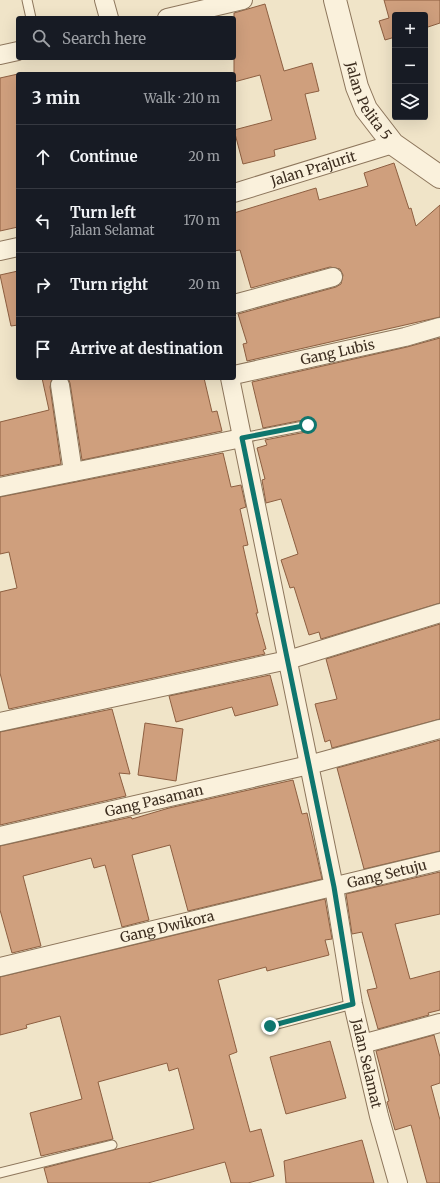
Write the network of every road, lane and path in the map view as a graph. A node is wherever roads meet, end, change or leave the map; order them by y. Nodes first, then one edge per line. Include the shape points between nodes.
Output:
1 (27, 0) edge
2 (104, 0) edge
3 (243, 0) edge
4 (335, 0) edge
5 (31, 16) edge
6 (108, 16) edge
7 (175, 16) edge
8 (16, 51) edge
9 (0, 55) edge
10 (393, 144) junction
11 (440, 177) edge
12 (236, 192) edge
13 (16, 247) edge
14 (0, 251) edge
15 (333, 277) dead end
16 (236, 303) edge
17 (440, 327) edge
18 (236, 375) edge
19 (230, 380) edge
20 (60, 385) dead end
21 (308, 425) dead end
22 (242, 438) junction
23 (73, 472) junction
24 (0, 487) edge
25 (440, 613) edge
26 (288, 660) junction
27 (0, 722) edge
28 (440, 729) edge
29 (309, 765) junction
30 (0, 836) edge
31 (440, 861) edge
32 (334, 887) junction
33 (0, 967) edge
34 (353, 1004) junction
35 (440, 1023) edge
36 (270, 1026) dead end
37 (362, 1044) junction
38 (112, 1145) dead end
39 (0, 1173) edge
40 (398, 1183) edge

1 - 5 lane
2 - 6 street
3 - 7 street
4 - 10 street, Jalan Pelita 5 via 362,101
8 - 9 street
10 - 11 street, Jalan Pelita 5
10 - 12 street, Jalan Prajurit
13 - 14 street
15 - 16 street
17 - 18 street, Gang Lubis
19 - 22 street, Jalan Selamat
20 - 23 street
21 - 22 lane
22 - 23 street
22 - 26 street, Jalan Selamat
23 - 24 street
25 - 26 street
26 - 27 street
26 - 29 street, Jalan Selamat
28 - 29 street, Gang Pasaman
29 - 30 street, Gang Pasaman
29 - 32 street, Jalan Selamat
31 - 32 street, Gang Setuju
32 - 33 street, Gang Dwikora
32 - 34 street, Jalan Selamat
34 - 36 lane
34 - 37 street, Jalan Selamat
35 - 37 street
37 - 40 street, Jalan Selamat
38 - 39 lane

